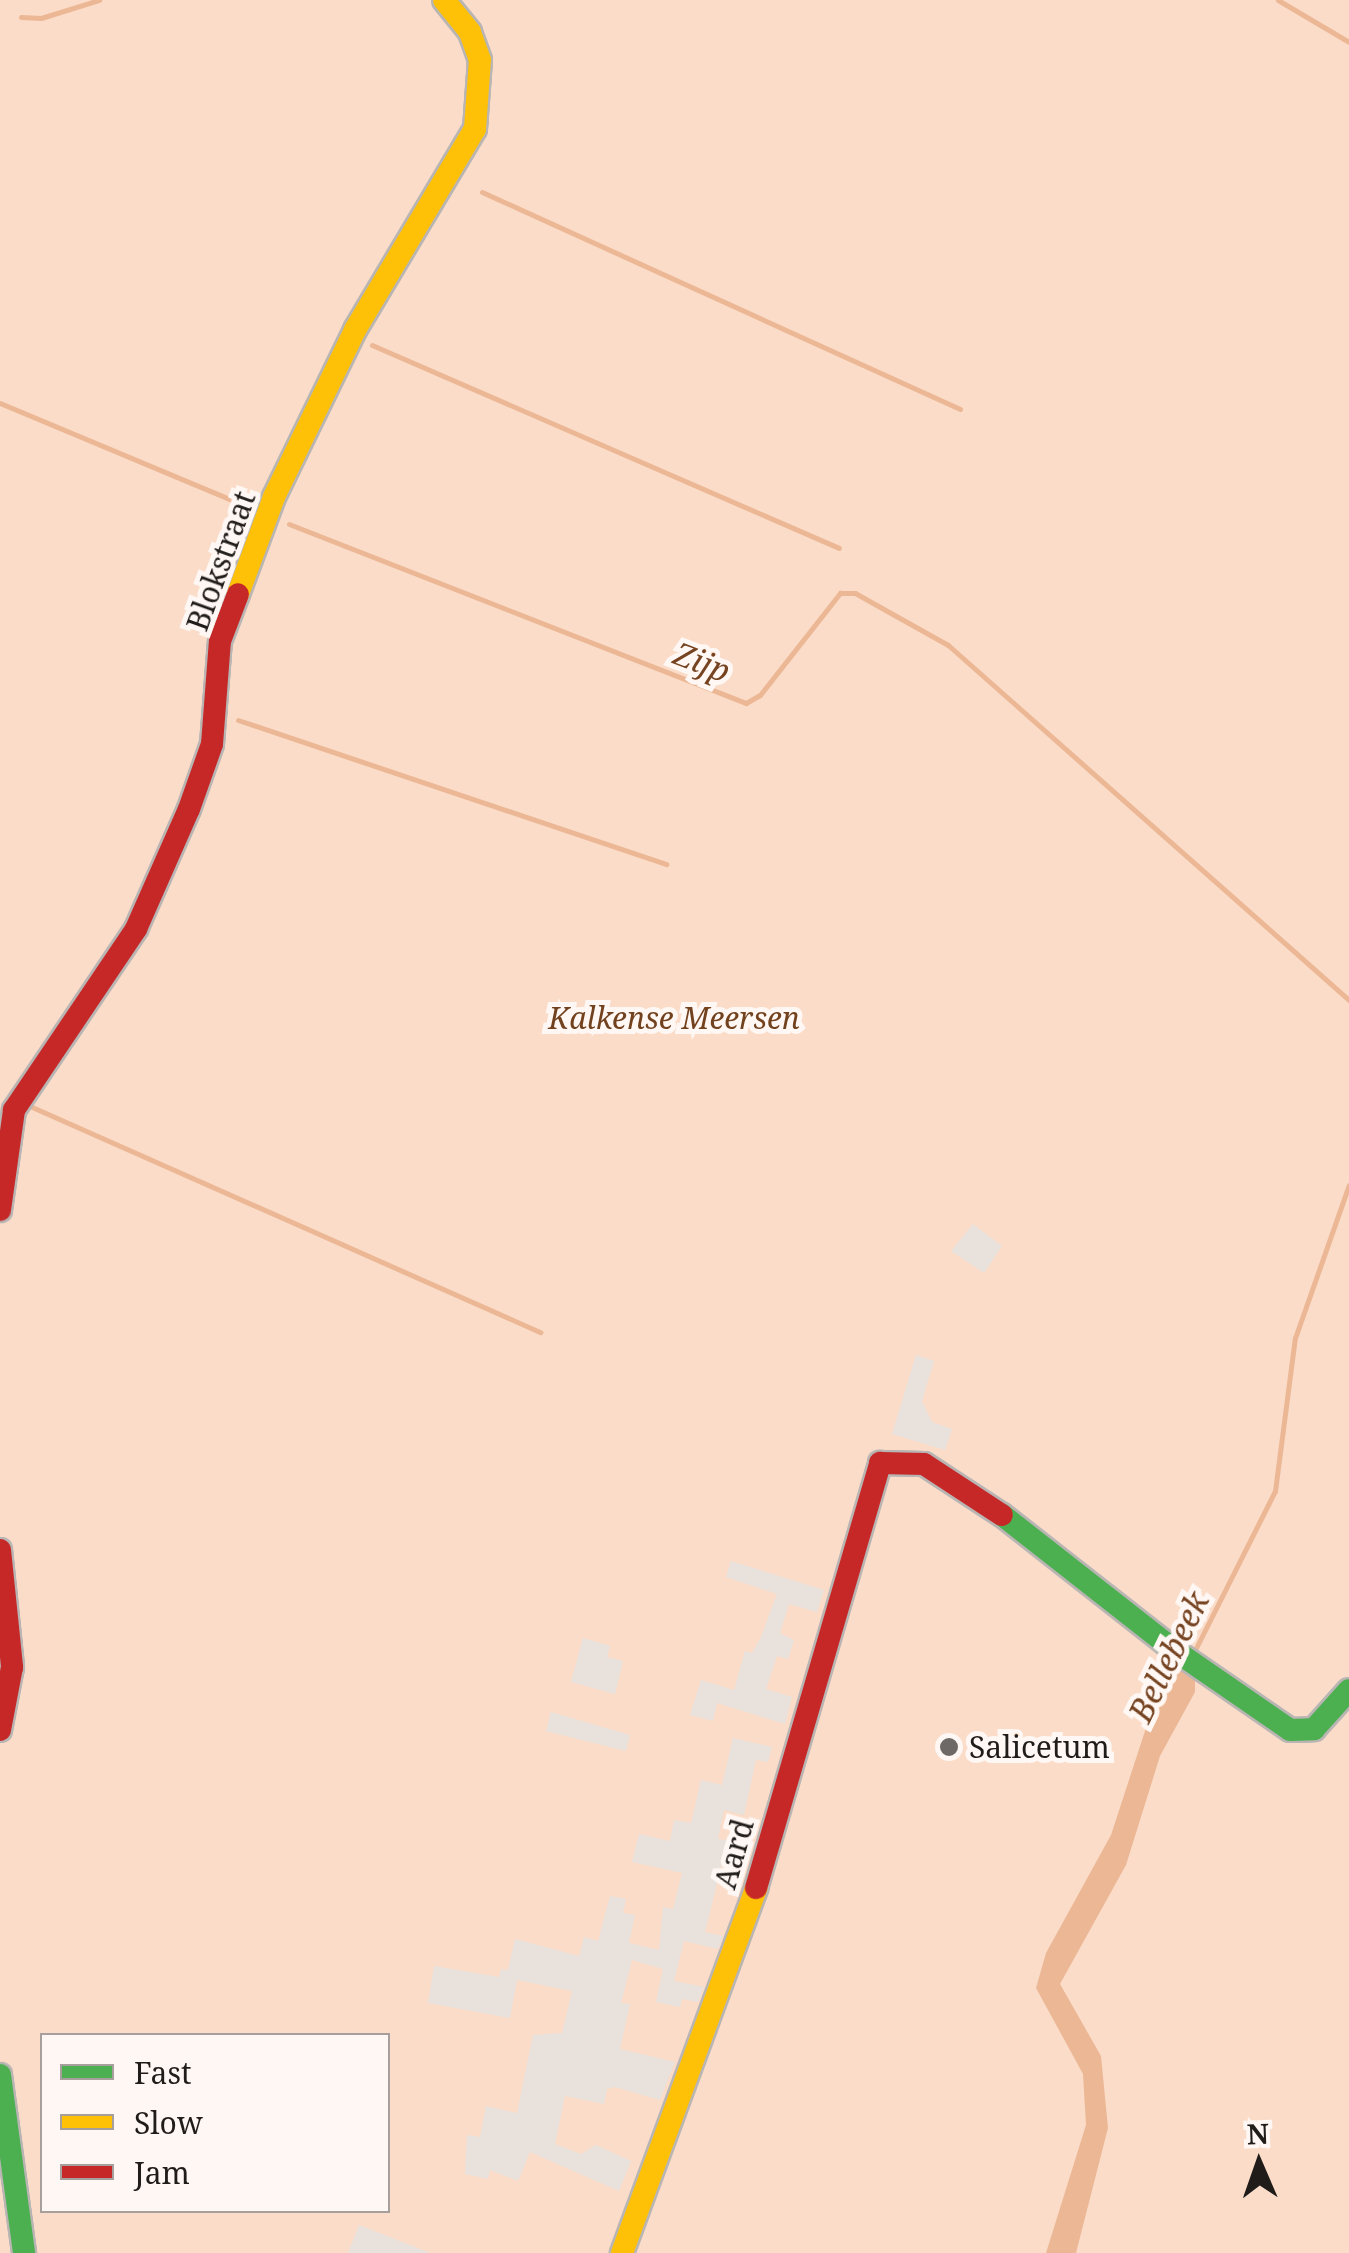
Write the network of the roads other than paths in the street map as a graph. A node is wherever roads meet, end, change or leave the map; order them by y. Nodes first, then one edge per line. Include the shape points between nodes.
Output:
1 (444, 0) edge
2 (0, 1210) edge
3 (0, 1550) edge
4 (1349, 1690) edge
5 (0, 1730) edge
6 (0, 2075) edge
7 (24, 2253) edge
8 (622, 2253) edge

1 - 2 street, Blokstraat via 470,32 480,60 475,130 355,330 274,497 220,641 212,744 183,824 136,930 14,1110
3 - 5 street via 12,1668
4 - 8 street, Aard via 1330,1718 1299,1732 1177,1652 975,1496 924,1464 880,1462 740,1944
6 - 7 street

